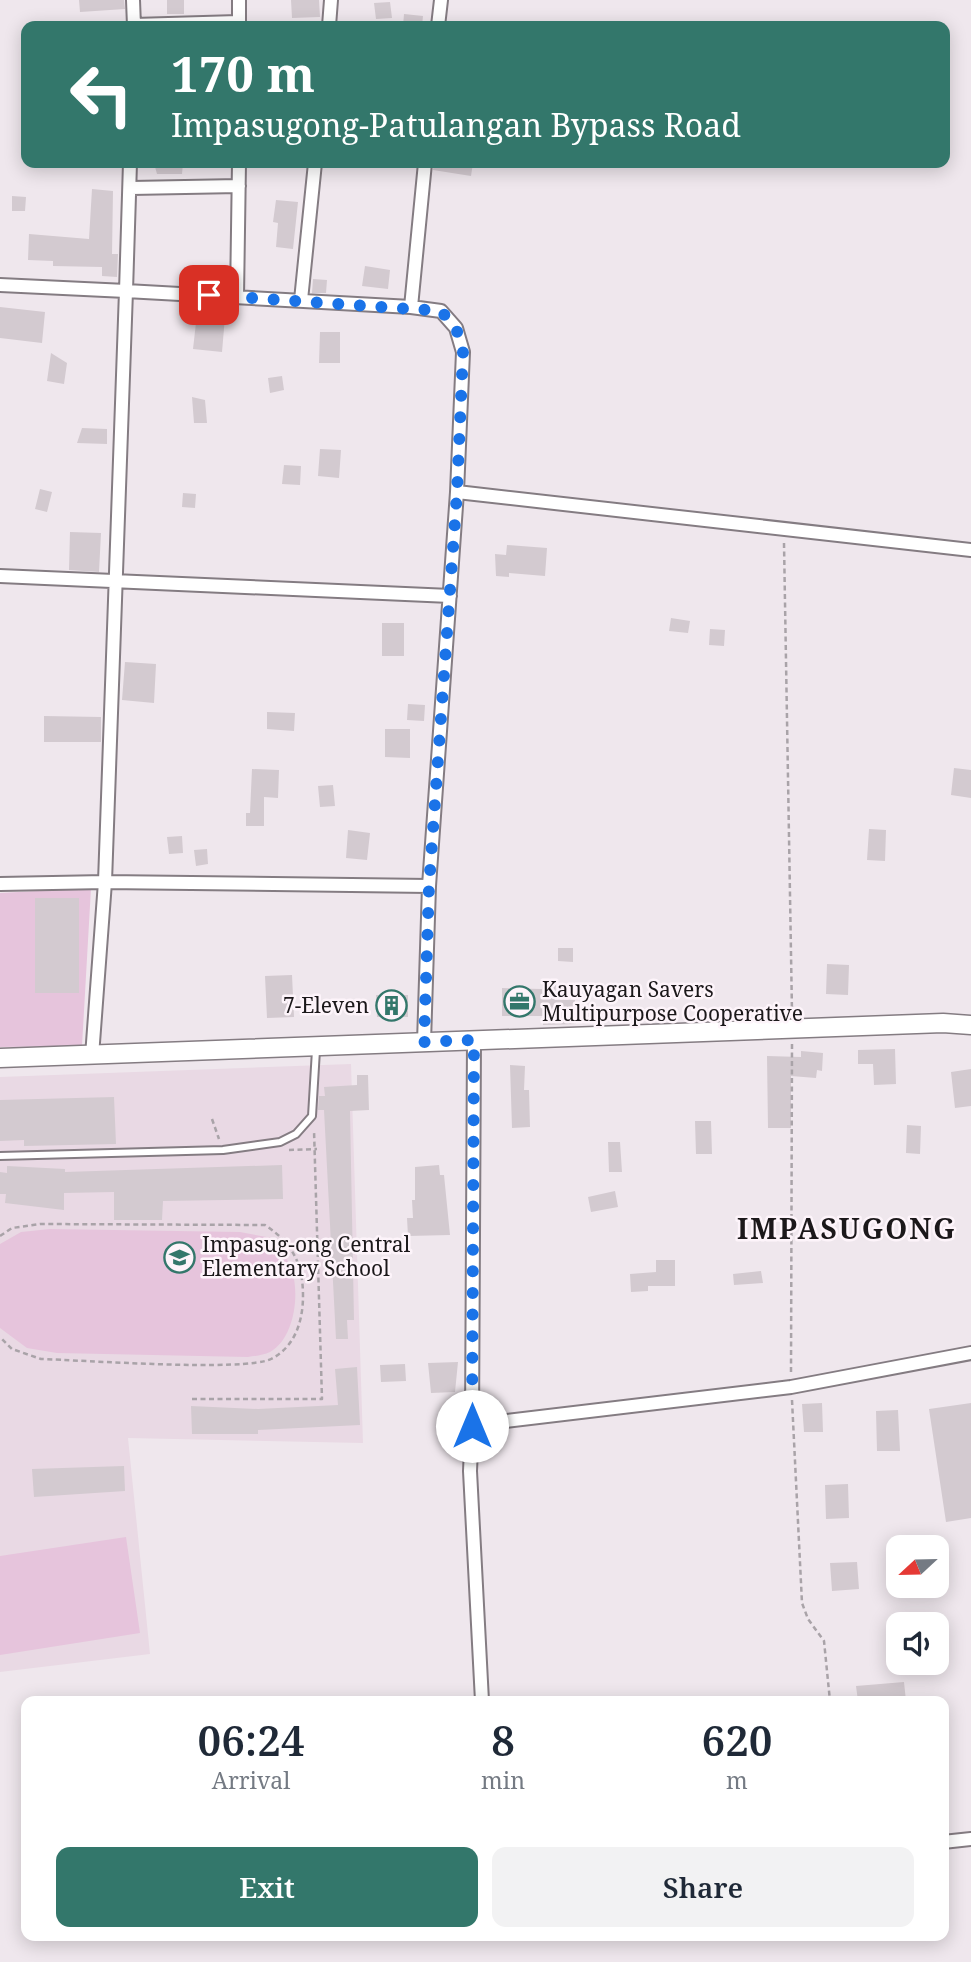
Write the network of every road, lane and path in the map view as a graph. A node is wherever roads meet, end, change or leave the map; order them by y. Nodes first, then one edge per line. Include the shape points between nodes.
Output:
1 (133, 0) edge
2 (239, 0) edge
3 (331, 0) edge
4 (441, 0) edge
5 (134, 21) edge
6 (239, 21) edge
7 (329, 21) edge
8 (439, 21) edge
9 (130, 168) edge
10 (239, 168) edge
11 (314, 168) edge
12 (425, 168) edge
13 (239, 186) junction
14 (131, 188) junction
15 (0, 285) edge
16 (126, 292) junction
17 (237, 297) junction
18 (301, 300) junction
19 (411, 307) junction
20 (457, 492) junction
21 (784, 529) junction
22 (971, 550) edge
23 (0, 576) edge
24 (114, 581) junction
25 (450, 596) junction
26 (104, 882) junction
27 (0, 884) edge
28 (429, 886) junction
29 (971, 1026) edge
30 (792, 1029) junction
31 (474, 1040) junction
32 (424, 1042) junction
33 (317, 1046) junction
34 (92, 1056) junction
35 (0, 1058) edge
36 (312, 1116) junction
37 (212, 1119) dead end
38 (280, 1142) junction
39 (317, 1149) junction
40 (223, 1150) junction
41 (0, 1156) edge
42 (0, 1236) edge
43 (0, 1337) edge
44 (971, 1353) edge
45 (791, 1387) junction
46 (192, 1399) dead end
47 (472, 1426) junction
48 (482, 1696) edge
49 (830, 1696) edge
50 (971, 1839) edge
51 (949, 1841) edge

1 - 5 street
2 - 6 street
3 - 7 street
4 - 8 street
9 - 14 street
10 - 13 street
11 - 18 street
12 - 19 street
13 - 14 street
13 - 17 street
14 - 16 street
15 - 16 street
16 - 17 street
16 - 24 street
17 - 18 street
18 - 19 street
19 - 20 street via 441,311 456,328 463,352
20 - 21 street
20 - 25 street
21 - 22 street
21 - 30 path
23 - 24 street
24 - 25 street
24 - 26 street
25 - 28 street
26 - 27 street
26 - 28 street
26 - 34 street
28 - 32 street
29 - 30 main road
30 - 31 main road
30 - 45 path
31 - 32 main road
31 - 47 street
32 - 33 main road
33 - 34 main road
33 - 36 lane
34 - 35 main road
36 - 38 lane via 296,1134
36 - 39 path
37 - 40 path
38 - 39 path via 288,1150
38 - 40 lane
39 - 46 path via 322,1399
40 - 41 lane
42 - 43 path via 12,1228 40,1224 265,1225 294,1251 303,1274 303,1311 292,1344 270,1360 234,1364 41,1359 12,1349
44 - 45 street
45 - 47 street
45 - 49 path via 802,1603 824,1641
47 - 48 street via 470,1471
50 - 51 street

